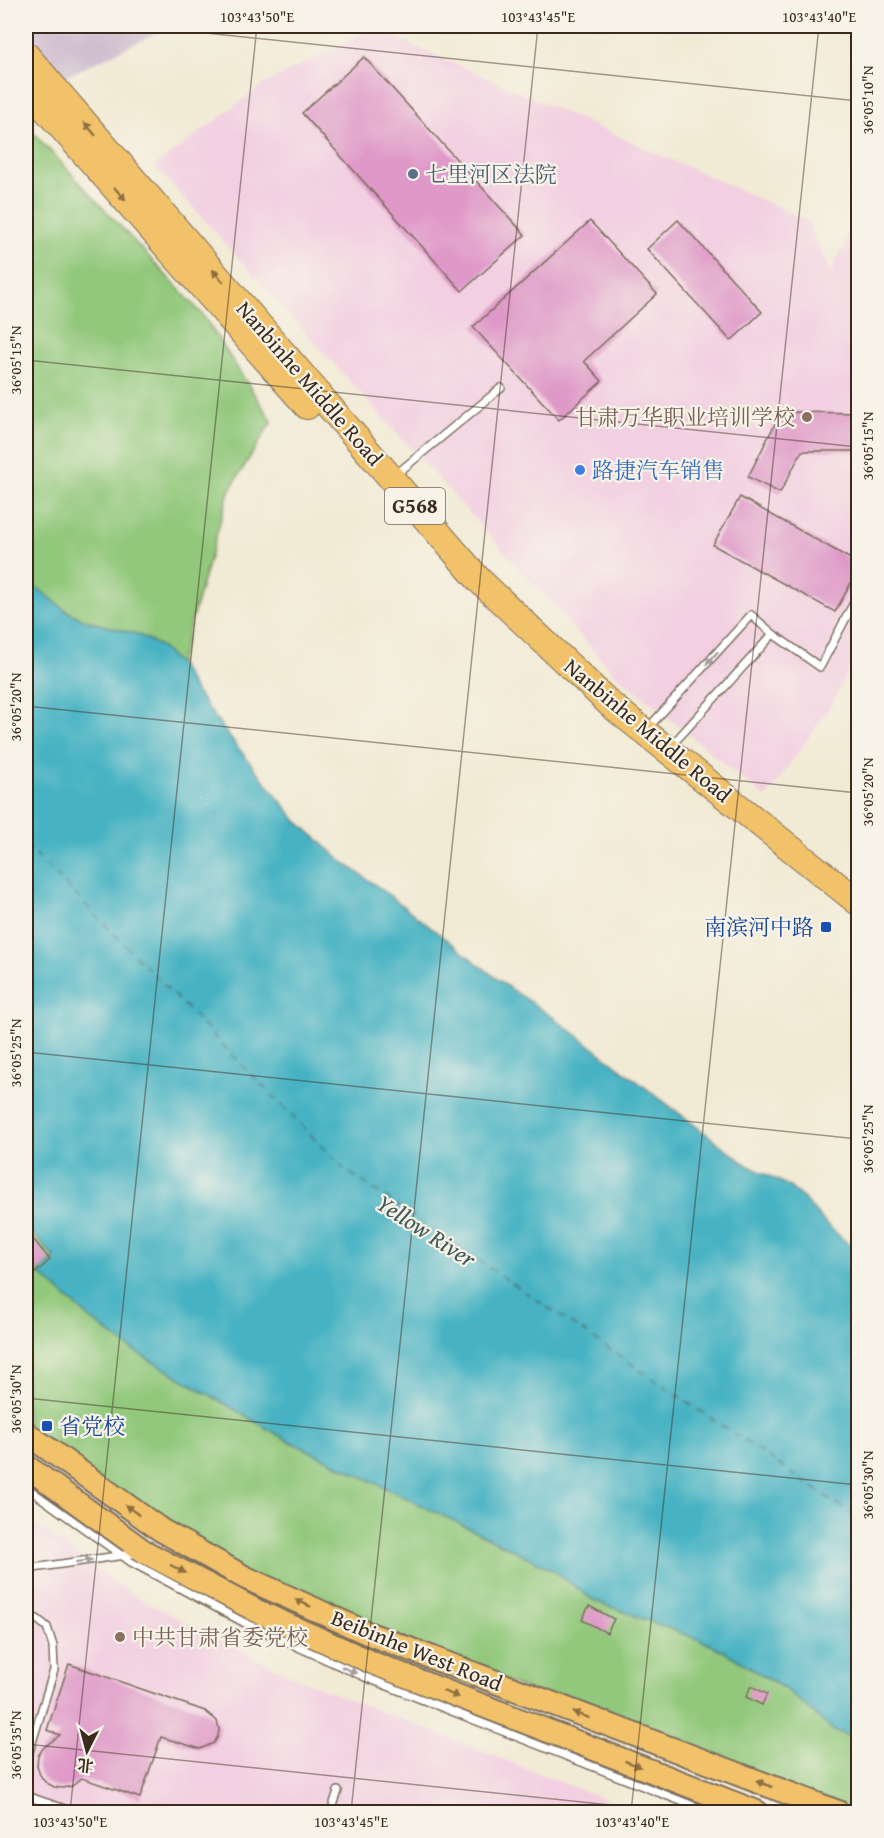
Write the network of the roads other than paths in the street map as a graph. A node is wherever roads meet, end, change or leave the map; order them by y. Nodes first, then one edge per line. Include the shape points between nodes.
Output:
1 (26, 55) edge
2 (26, 87) edge
3 (501, 388) dead end
4 (392, 478) junction
5 (858, 595) edge
6 (773, 634) junction
7 (645, 732) junction
8 (668, 749) junction
9 (858, 902) edge
10 (858, 920) edge
11 (26, 1433) edge
12 (26, 1466) edge
13 (26, 1487) edge
14 (146, 1552) junction
15 (123, 1557) junction
16 (26, 1569) edge
17 (26, 1615) edge
18 (26, 1762) edge
19 (338, 1791) dead end
20 (26, 1796) edge
21 (74, 1812) edge
22 (331, 1812) edge
23 (709, 1812) edge
24 (757, 1812) edge
25 (838, 1812) edge

4 -> 1 highway, Nanbinhe Middle Road / G568
2 -> 10 highway, Nanbinhe Middle Road / G568 via 465,587 603,719
3 - 4 lane
4 - 7 highway, Nanbinhe Middle Road / G568 via 479,579 611,705
5 - 6 lane via 820,667
6 -> 7 lane via 751,615
6 - 8 lane
7 - 8 highway, Nanbinhe Middle Road / G568
8 - 9 highway, Nanbinhe Middle Road / G568
25 -> 11 main road, Beibinhe West Road via 367,1633 244,1576 161,1530
12 - 14 main road, Beibinhe West Road
13 - 15 lane
14 - 15 lane
14 -> 24 main road, Beibinhe West Road via 256,1611 375,1664
16 -> 15 lane
15 -> 23 lane via 245,1623 365,1677
17 - 18 lane via 47,1627 54,1646 54,1670
19 - 22 lane
20 - 21 lane

